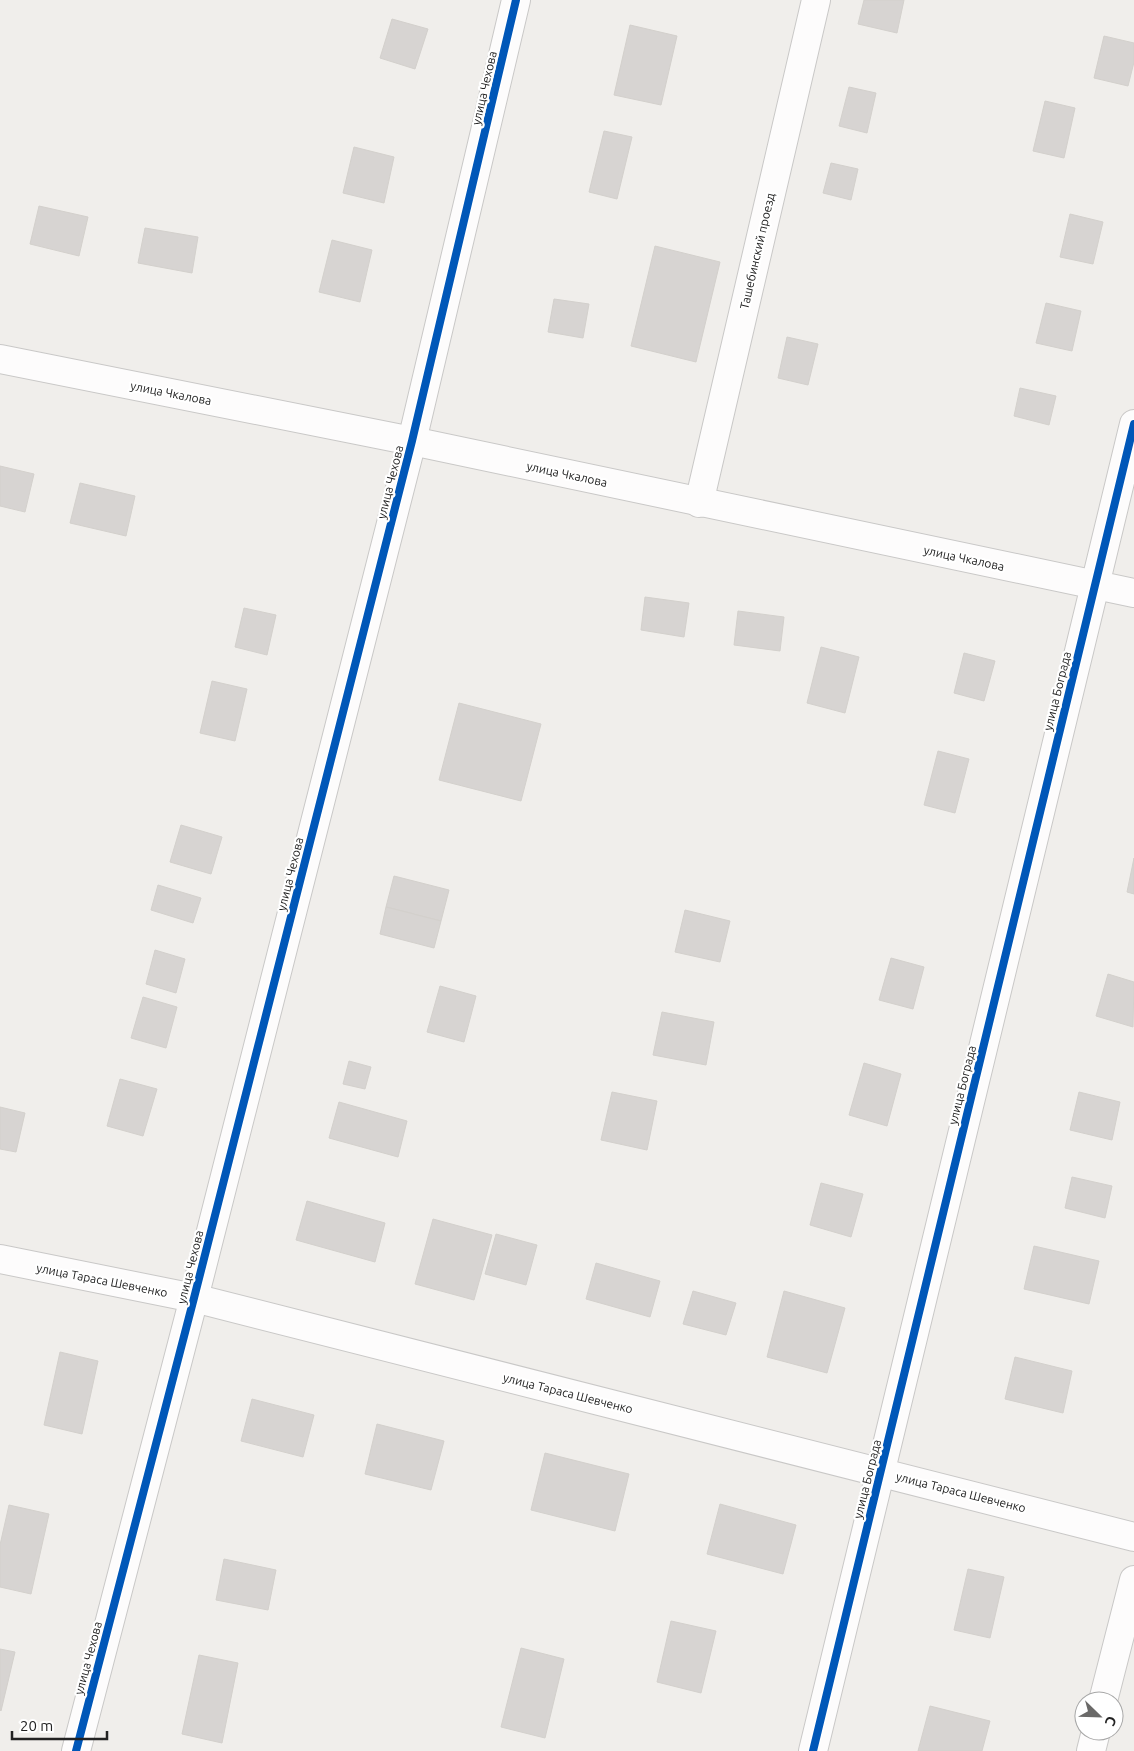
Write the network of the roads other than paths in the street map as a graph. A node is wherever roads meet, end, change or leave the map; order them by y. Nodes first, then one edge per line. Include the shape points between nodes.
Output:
1 (516, 0) edge
2 (816, 0) edge
3 (0, 359) edge
4 (1134, 424) edge
5 (412, 441) junction
6 (699, 503) junction
7 (1095, 585) junction
8 (1134, 593) edge
9 (0, 1259) edge
10 (194, 1298) junction
11 (880, 1472) junction
12 (1134, 1537) edge
13 (1134, 1580) edge
14 (1106, 1691) edge
15 (76, 1751) edge
16 (813, 1751) edge

1 - 5 street, улица Чехова
2 - 6 street, Ташебинский проезд
3 - 5 street, улица Чкалова
4 - 7 street, улица Бограда
5 - 6 street, улица Чкалова
5 - 10 street, улица Чехова
6 - 7 street, улица Чкалова
7 - 8 street, улица Чкалова
7 - 11 street, улица Бограда
9 - 10 street, улица Тараса Шевченко
10 - 11 street, улица Тараса Шевченко
10 - 15 street, улица Чехова
11 - 12 street, улица Тараса Шевченко
11 - 16 street, улица Бограда
13 - 14 street

